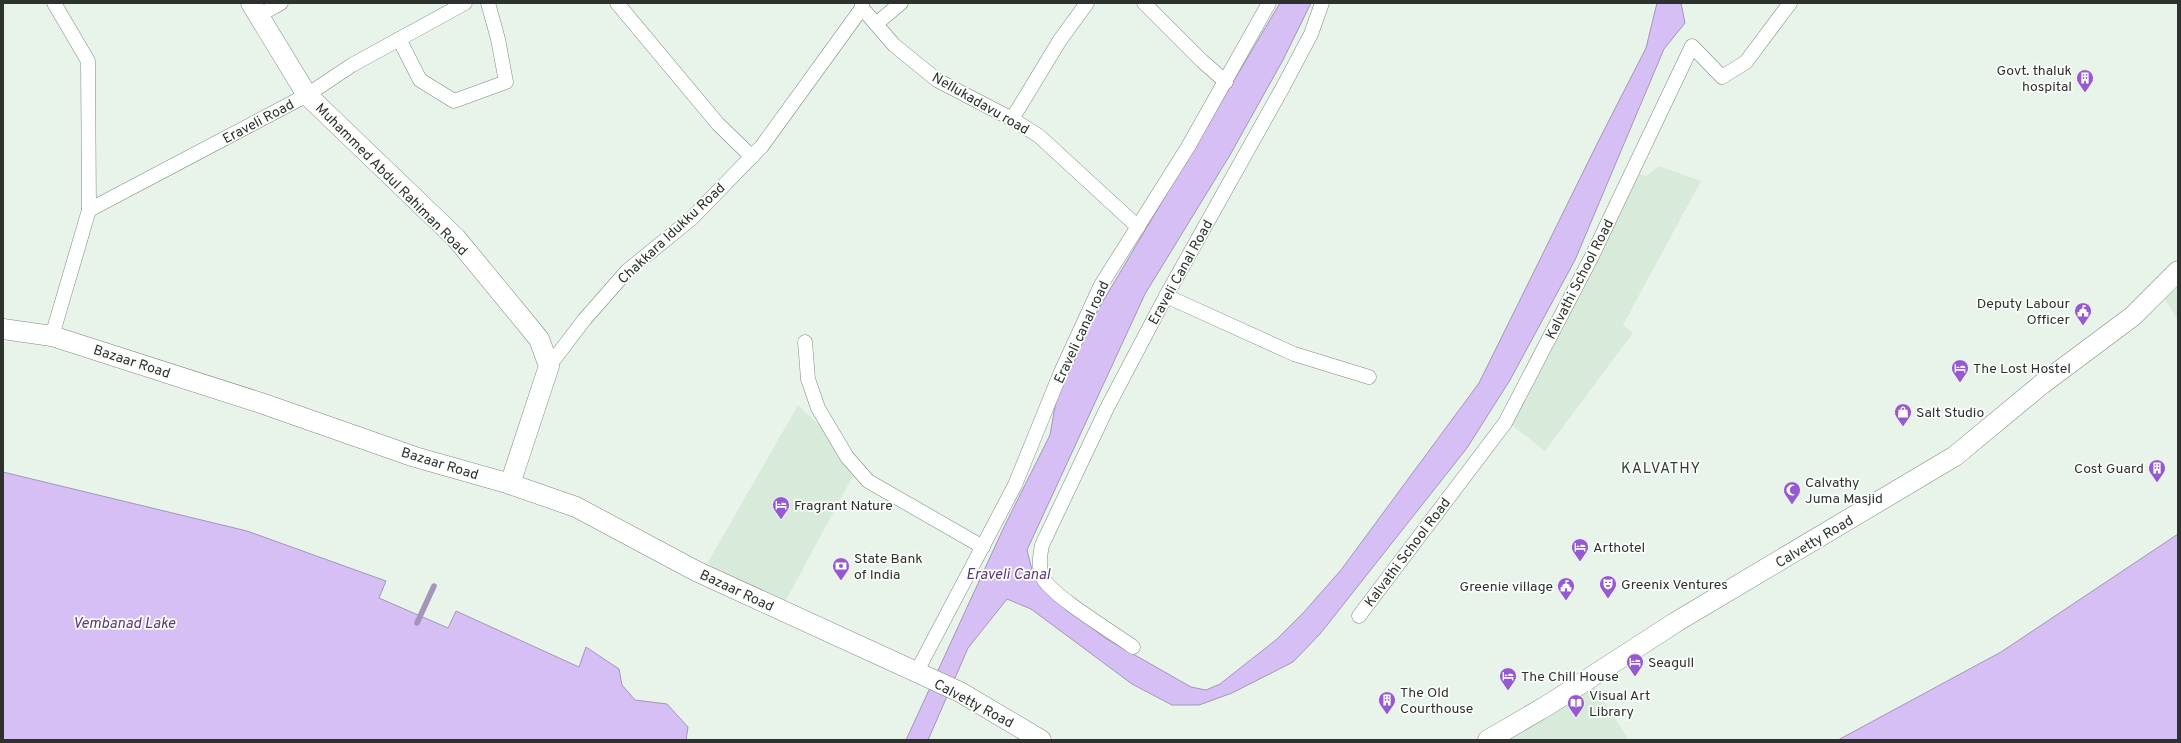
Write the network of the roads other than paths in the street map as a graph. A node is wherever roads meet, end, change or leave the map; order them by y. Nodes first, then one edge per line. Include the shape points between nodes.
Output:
1 (54, 3) edge
2 (281, 3) edge
3 (465, 3) edge
4 (488, 3) edge
5 (617, 3) edge
6 (901, 3) edge
7 (1087, 3) edge
8 (1144, 3) edge
9 (1269, 3) edge
10 (1322, 3) edge
11 (1790, 3) edge
12 (862, 5) edge
13 (255, 10) edge
14 (876, 24) junction
15 (399, 39) junction
16 (1226, 82) junction
17 (307, 95) junction
18 (1012, 119) junction
19 (752, 157) junction
20 (89, 210) junction
21 (1138, 227) junction
22 (2178, 271) edge
23 (1166, 296) junction
24 (3, 329) edge
25 (52, 336) junction
26 (805, 342) dead end
27 (549, 366) junction
28 (1369, 377) dead end
29 (510, 484) junction
30 (983, 547) junction
31 (1359, 616) dead end
32 (1133, 647) dead end
33 (922, 676) junction
34 (1041, 740) edge
35 (1488, 740) edge

1 - 20 street via 88,61
2 - 13 street
3 - 15 street, Eraveli Road
4 - 15 street via 506,82 454,101 420,80
5 - 19 street via 718,124
6 - 14 street
7 - 18 street via 1060,40
8 - 16 street
9 - 16 street, Eraveli canal road
10 - 23 street, Eraveli Canal Road via 1311,34 1283,87
11 - 31 street, Kalvathi School Road via 1746,62 1722,76 1692,46 1592,256 1505,423
12 - 14 street, Nellukadavu road
12 - 19 street, Chakkara Idukku Road
13 - 17 street, Muhammed Abdul Rahiman Road
14 - 18 street, Nellukadavu road via 894,45 937,80
15 - 17 street, Eraveli Road
16 - 21 street, Eraveli canal road
17 - 20 street, Eraveli Road
17 - 27 street, Muhammed Abdul Rahiman Road via 456,238 539,339
18 - 21 street, Nellukadavu road via 1039,136
19 - 27 street, Chakkara Idukku Road via 691,219 627,271 584,320
20 - 25 street
21 - 30 street, Eraveli canal road via 1101,285 1061,372 1015,485
22 - 35 street, Calvetty Road via 2133,316 2042,384 1955,456 1676,622
23 - 28 street via 1294,354
23 - 32 street, Eraveli Canal Road via 1107,408 1042,545 1039,564 1043,579 1063,598
24 - 25 street, Bazaar Road
25 - 29 street, Bazaar Road via 261,403 415,457
26 - 30 street via 808,379 818,408 847,457 868,481
27 - 29 street
29 - 33 street, Bazaar Road via 576,507 696,571
30 - 33 street, Eraveli canal road
33 - 34 street, Calvetty Road via 960,692

